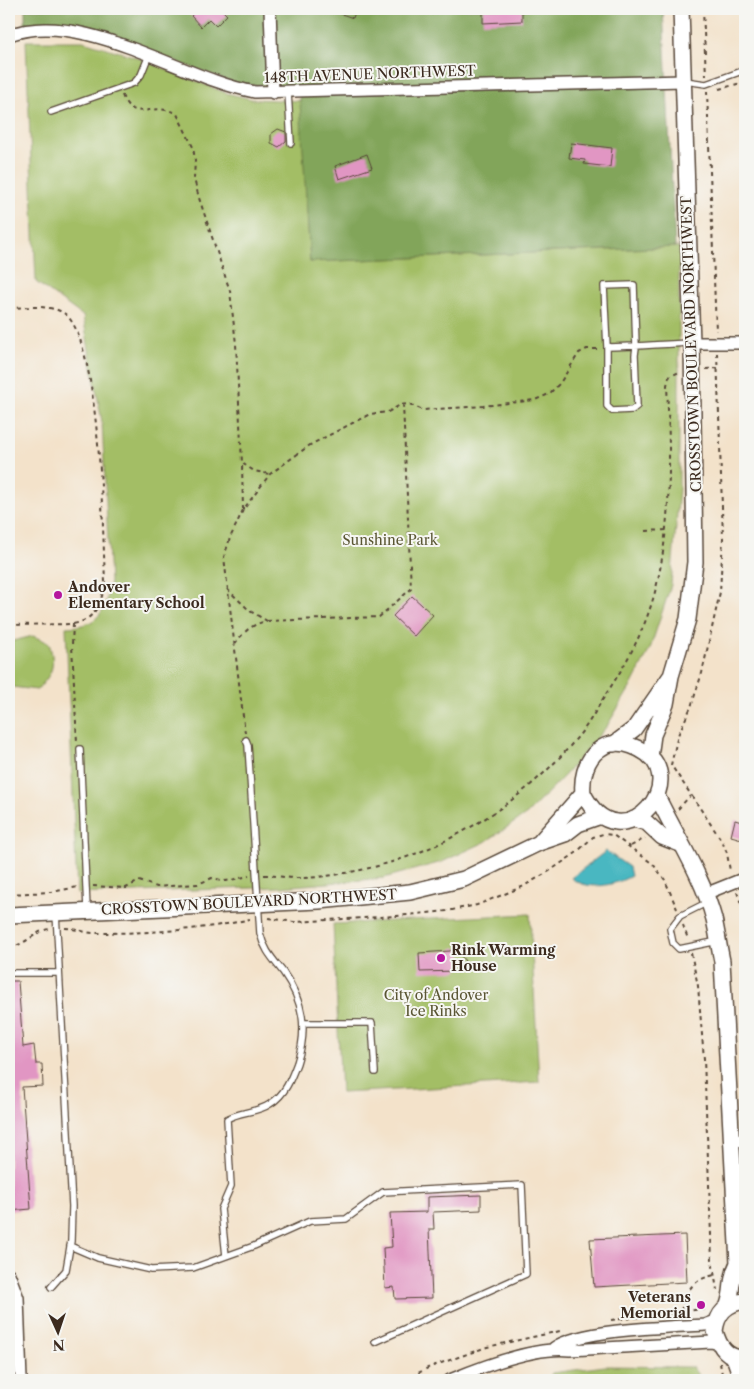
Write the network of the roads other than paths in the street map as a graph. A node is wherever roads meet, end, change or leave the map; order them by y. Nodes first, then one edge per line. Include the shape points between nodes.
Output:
1 (270, 9) edge
2 (681, 9) edge
3 (9, 35) edge
4 (150, 55) junction
5 (745, 70) edge
6 (683, 81) junction
7 (288, 92) junction
8 (273, 93) junction
9 (51, 112) dead end
10 (291, 143) dead end
11 (692, 343) junction
12 (745, 343) edge
13 (636, 346) junction
14 (607, 347) junction
15 (671, 676) junction
16 (246, 740) road end
17 (614, 744) junction
18 (80, 749) road end
19 (650, 757) junction
20 (583, 794) junction
21 (657, 796) junction
22 (601, 816) junction
23 (634, 819) junction
24 (539, 843) junction
25 (680, 844) junction
26 (745, 878) edge
27 (706, 898) junction
28 (259, 904) junction
29 (87, 912) junction
30 (56, 913) junction
31 (9, 915) edge
32 (718, 941) junction
33 (9, 972) edge
34 (59, 973) junction
35 (303, 1023) junction
36 (375, 1072) dead end
37 (739, 1140) edge
38 (70, 1246) junction
39 (226, 1256) junction
40 (742, 1268) edge
41 (9, 1274) edge
42 (52, 1287) dead end
43 (745, 1301) edge
44 (728, 1306) junction
45 (715, 1316) junction
46 (375, 1342) dead end
47 (719, 1344) junction
48 (554, 1348) junction
49 (733, 1359) edge
50 (21, 1380) edge
51 (450, 1380) edge
52 (742, 1380) edge

1 - 8 street
2 - 6 street, CROSSTOWN BOULEVARD NORTHWEST
3 - 4 street, 148TH AVENUE NORTHWEST via 51,30 81,34
4 - 8 street, 148TH AVENUE NORTHWEST via 239,89
4 - 9 lane via 138,79
5 - 6 lane via 706,84
6 - 7 street, 148TH AVENUE NORTHWEST
6 - 11 street, CROSSTOWN BOULEVARD NORTHWEST
7 - 8 street, 148TH AVENUE NORTHWEST
7 - 10 lane
11 - 12 street
11 - 13 lane
11 - 15 street, CROSSTOWN BOULEVARD NORTHWEST via 696,562 688,619
13 - 14 lane
13 - 14 lane via 637,406 632,410 612,411 607,406
13 - 14 lane via 634,284 604,286
15 - 17 street, CROSSTOWN BOULEVARD NORTHWEST via 634,729
15 - 19 street, CROSSTOWN BOULEVARD NORTHWEST via 666,704 653,735
16 - 28 lane
17 - 19 street via 640,748
17 - 20 street, CROSSTOWN BOULEVARD NORTHWEST via 602,748 584,768 581,780
18 - 29 lane
19 - 21 street via 660,780
20 - 22 street
20 - 24 street, CROSSTOWN BOULEVARD NORTHWEST
21 - 23 street via 645,813
21 - 25 street via 677,831
22 - 23 street via 622,822
22 - 24 street, CROSSTOWN BOULEVARD NORTHWEST
23 - 25 street via 647,823 662,837
24 - 28 street, CROSSTOWN BOULEVARD NORTHWEST via 489,869 435,887 383,896
25 - 27 street
26 - 27 street
27 - 32 street
27 - 32 lane via 680,916 670,929 673,944 679,949
28 - 29 street, CROSSTOWN BOULEVARD NORTHWEST
28 - 35 lane via 262,943 293,988 302,1008
29 - 30 street, CROSSTOWN BOULEVARD NORTHWEST
30 - 31 street, CROSSTOWN BOULEVARD NORTHWEST
30 - 34 lane
32 - 37 street
33 - 34 lane
34 - 38 lane via 72,1206
35 - 36 lane via 372,1023
35 - 39 lane via 298,1058 287,1087 271,1104 227,1119 231,1186 221,1209
37 - 40 street
38 - 39 lane via 98,1258 151,1270 193,1268
38 - 42 lane via 66,1270
39 - 46 lane via 310,1221 346,1219 383,1192 522,1185 526,1274
40 - 44 street via 731,1277 732,1292
41 - 50 street via 18,1298
43 - 44 street
44 - 45 street
45 - 47 street
45 - 48 street via 705,1325 601,1334 562,1342
47 - 48 street
47 - 49 street
48 - 51 street via 476,1369
49 - 52 street

